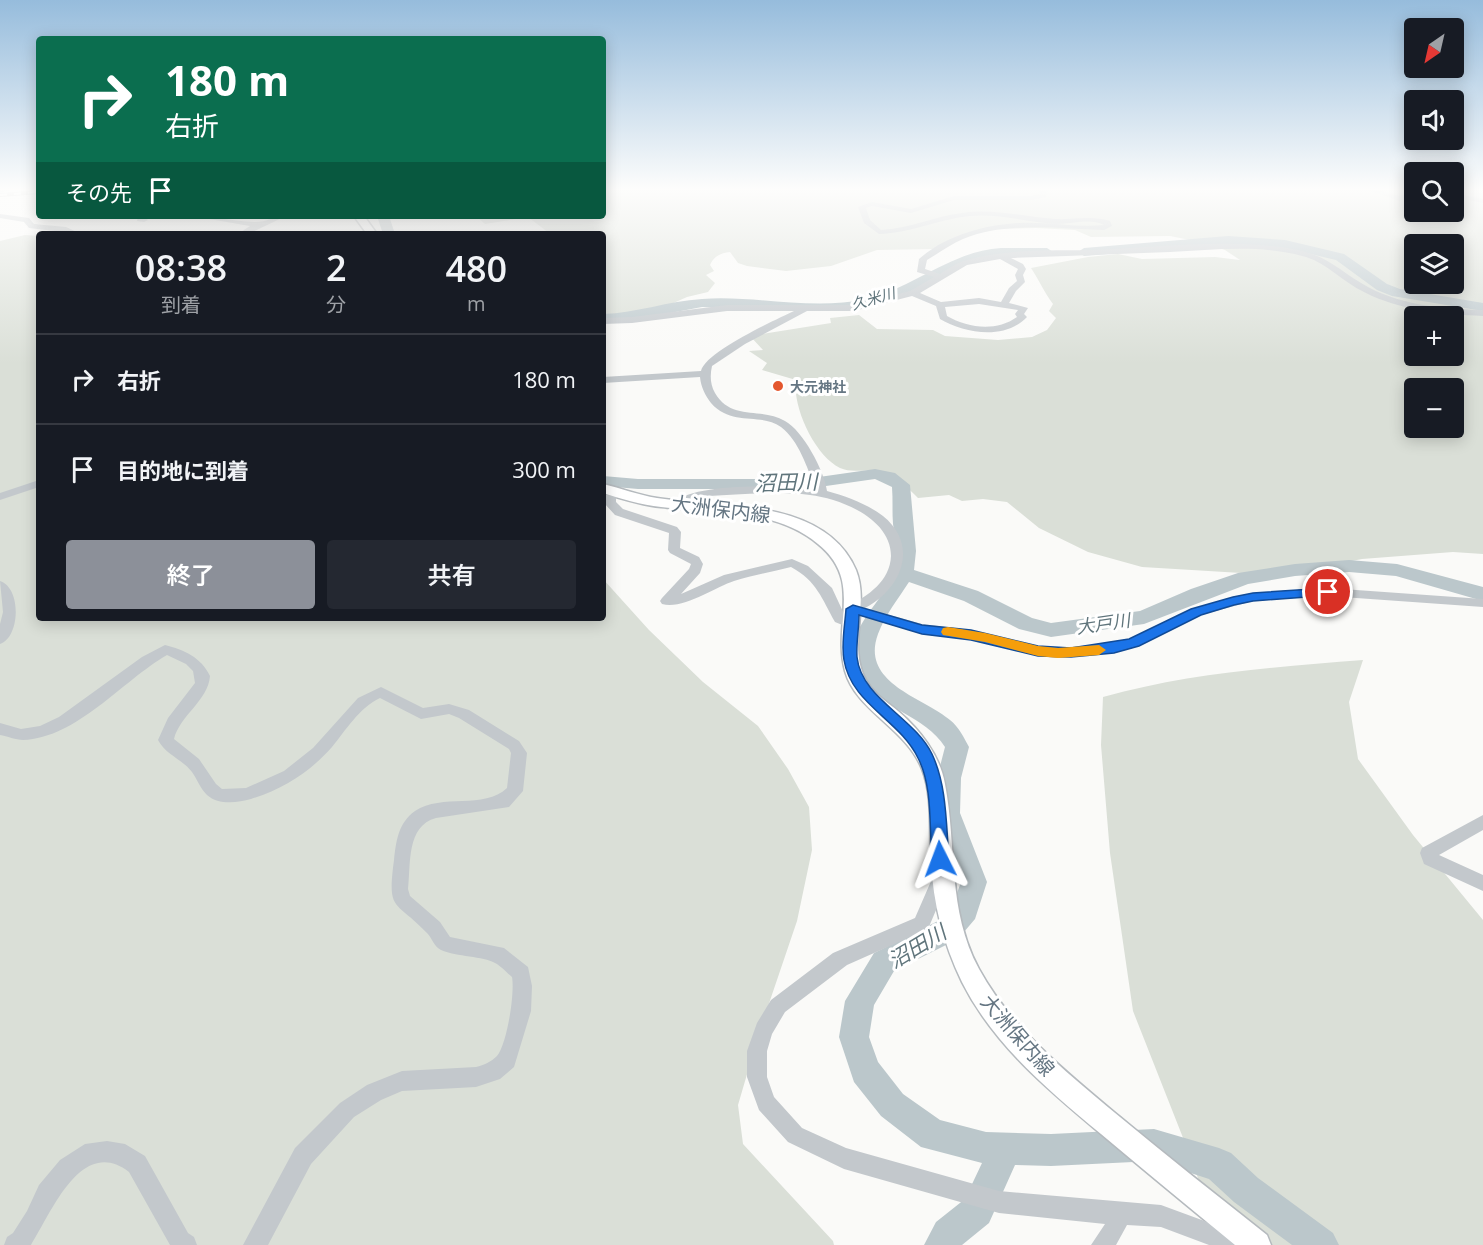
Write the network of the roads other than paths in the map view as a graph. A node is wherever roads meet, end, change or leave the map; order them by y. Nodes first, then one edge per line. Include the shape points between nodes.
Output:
1 (944, 247) edge
2 (1221, 247) edge
3 (1228, 247) edge
4 (1002, 256) junction
5 (940, 277) junction
6 (913, 293) junction
7 (1004, 304) junction
8 (940, 305) junction
9 (805, 309) junction
10 (1483, 313) edge
11 (606, 321) edge
12 (706, 374) junction
13 (606, 380) edge
14 (36, 484) edge
15 (820, 486) junction
16 (609, 491) edge
17 (0, 497) edge
18 (680, 503) junction
19 (0, 585) edge
20 (1483, 603) edge
21 (858, 616) junction
22 (0, 639) edge
23 (0, 729) edge
24 (1483, 822) edge
25 (941, 877) junction
26 (1483, 884) edge
27 (1119, 1214) junction
28 (15, 1245) edge
29 (186, 1245) edge
30 (254, 1245) edge
31 (1102, 1245) edge
32 (1240, 1245) edge
33 (1257, 1245) edge

1 - 5 street via 923,259 919,268
2 - 4 street
3 - 10 street via 1269,248 1317,258 1357,285 1400,303 1436,311
4 - 5 street via 965,263
4 - 7 street via 1022,269 1021,282
5 - 6 street
6 - 8 street
6 - 9 street via 854,308
7 - 8 street via 979,301
7 - 8 street via 1024,309 1020,320 983,329 952,323 943,317
9 - 11 street via 727,308
9 - 12 street via 749,335 707,365
12 - 13 street
12 - 15 street via 706,388 714,401 735,415 783,424 800,442
14 - 17 street
15 - 18 street via 713,492
15 - 21 street via 883,522 896,545 898,561 894,574
16 - 18 main road, 大洲保内線
16 - 21 street via 610,503 619,512 673,530 674,550 695,560 694,570 667,601 729,578 792,563 823,586 840,619
18 - 21 main road, 大洲保内線 via 768,513 807,528 835,550 846,567
19 - 22 street via 8,593 11,608
20 - 21 street via 1328,592 1253,597 1196,612 1134,643 1071,652 1038,651 971,635 922,629 885,617
21 - 25 main road, 大洲保内線 via 850,658 855,675 871,698 910,734 925,754 934,777
23 - 30 street via 10,734 33,734 49,729 87,707 165,650 198,667 203,678 201,688 169,729 166,740 171,749 195,765 214,792 227,796 243,796 283,779 318,751 373,694 381,692 421,714 449,709 464,714 514,745 519,753 515,790 503,802 436,811 422,815 410,826 399,874 402,900 434,928 444,943 498,954 520,973 521,1011 507,1060 493,1072 476,1077 402,1081 374,1092 347,1110 303,1156
24 - 26 street via 1428,854 1442,866
25 - 27 street via 922,923 840,959 778,1006 757,1051 757,1077 766,1103 795,1135 844,1158 999,1202
25 - 33 main road, 大洲保内線 via 953,940 994,1015 1052,1077
27 - 31 street via 1114,1230
27 - 32 street via 1161,1216
28 - 29 street via 35,1219 47,1193 68,1168 85,1155 107,1152 125,1155 137,1164 180,1241

